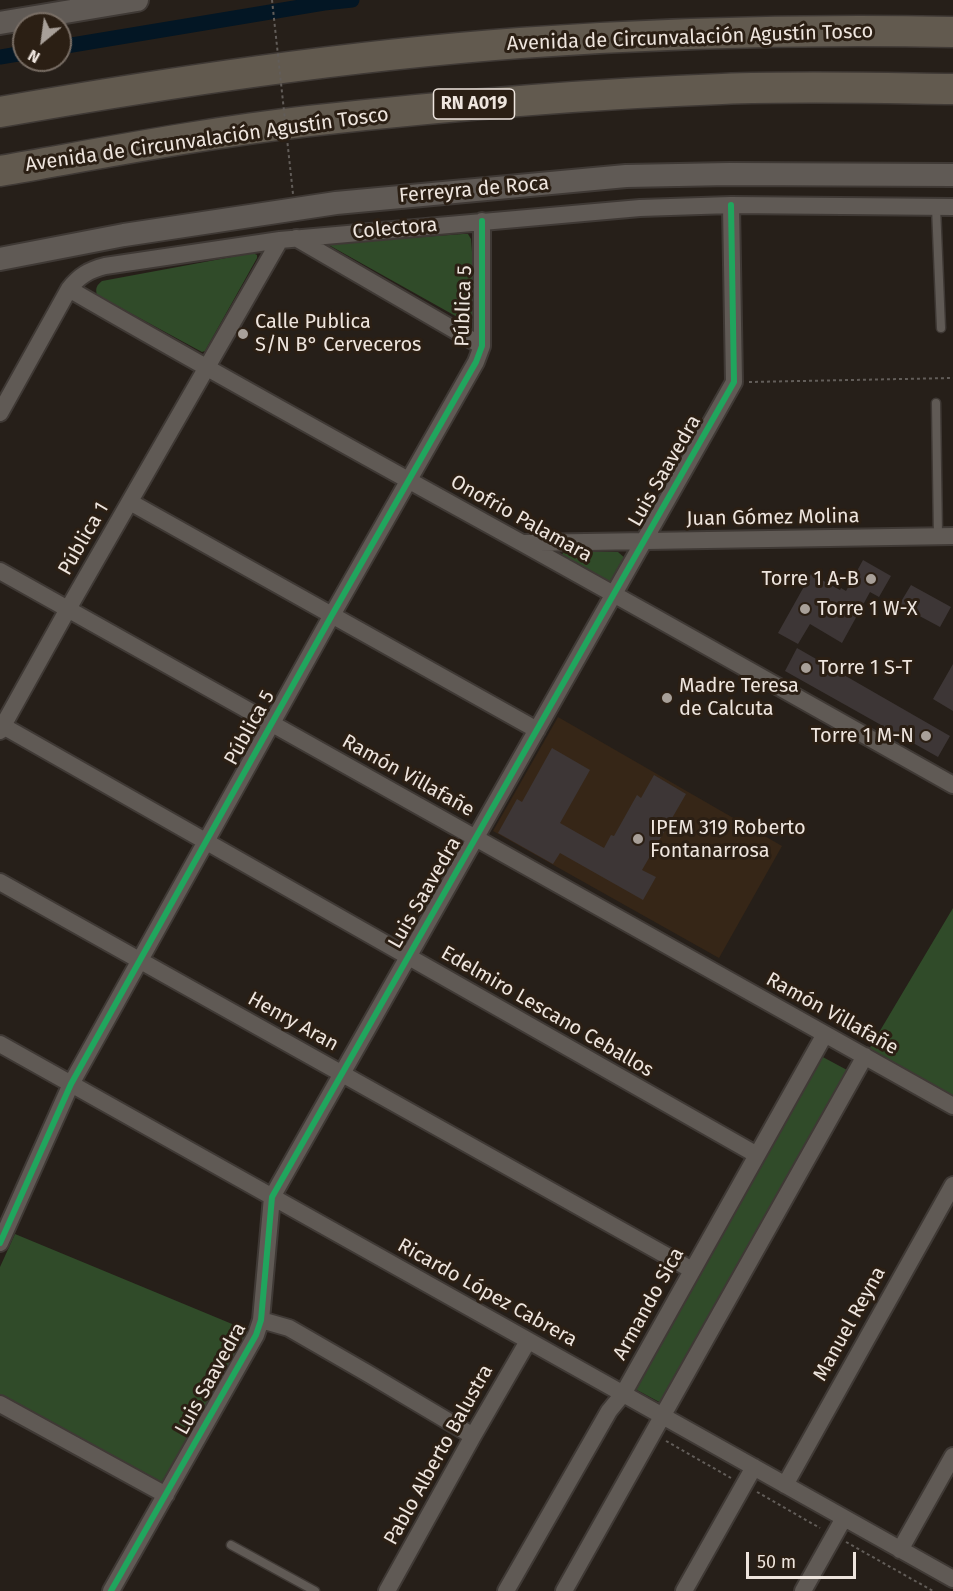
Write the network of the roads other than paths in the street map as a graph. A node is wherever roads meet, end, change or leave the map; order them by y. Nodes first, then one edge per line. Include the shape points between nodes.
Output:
1 (137, 0) edge
2 (0, 23) edge
3 (953, 32) edge
4 (953, 89) edge
5 (0, 112) edge
6 (0, 171) edge
7 (953, 176) edge
8 (730, 205) junction
9 (944, 207) edge
10 (482, 221) junction
11 (288, 239) junction
12 (0, 259) edge
13 (69, 289) junction
14 (941, 328) dead end
15 (482, 346) junction
16 (207, 368) junction
17 (4, 397) edge
18 (936, 403) dead end
19 (0, 413) edge
20 (409, 482) junction
21 (130, 502) junction
22 (945, 536) edge
23 (644, 542) junction
24 (523, 543) junction
25 (0, 571) edge
26 (614, 595) junction
27 (68, 609) junction
28 (332, 615) junction
29 (272, 723) junction
30 (1, 729) edge
31 (537, 730) junction
32 (953, 785) edge
33 (476, 838) junction
34 (206, 842) junction
35 (0, 882) edge
36 (408, 957) junction
37 (140, 960) junction
38 (825, 1034) junction
39 (0, 1044) edge
40 (865, 1056) junction
41 (342, 1074) junction
42 (71, 1084) junction
43 (953, 1106) edge
44 (757, 1155) junction
45 (953, 1185) edge
46 (272, 1197) junction
47 (0, 1243) edge
48 (692, 1270) junction
49 (261, 1320) junction
50 (528, 1341) junction
51 (623, 1394) junction
52 (0, 1404) edge
53 (662, 1416) junction
54 (473, 1437) junction
55 (953, 1456) edge
56 (754, 1467) junction
57 (785, 1485) junction
58 (166, 1495) junction
59 (844, 1518) junction
60 (231, 1545) dead end
61 (900, 1550) junction
62 (953, 1579) edge
63 (111, 1591) edge
64 (315, 1591) edge
65 (387, 1591) edge
66 (506, 1591) edge
67 (564, 1591) edge
68 (684, 1591) edge
69 (803, 1591) edge

1 - 2 street
3 - 5 highway, Avenida de Circunvalación Agustín Tosco via 732,32 519,43 234,74
4 - 6 highway, Avenida de Circunvalación Agustín Tosco / RN A019 via 723,89 514,101 228,132
7 - 12 street, Ferreyra de Roca via 615,177 336,203 124,235
8 - 9 street
8 - 10 street, Colectora
8 - 23 street, Luis Saavedra via 734,382
9 - 14 lane
10 - 11 street, Colectora
10 - 15 street, Pública 5
11 - 13 street, Colectora via 105,266 83,274
11 - 15 street
11 - 16 street, Pública 1
13 - 16 street, Onofrio Palamara
13 - 17 street
15 - 20 street, Pública 5 via 477,362
16 - 20 street, Onofrio Palamara
16 - 21 street, Pública 1
17 - 19 street
18 - 22 lane
20 - 24 street, Onofrio Palamara
20 - 28 street, Pública 5
21 - 27 street, Pública 1
21 - 28 street
22 - 23 street, Juan Gómez Molina
23 - 24 street, Juan Gómez Molina
23 - 26 street, Luis Saavedra
24 - 26 street, Onofrio Palamara
25 - 27 street, Ramón Villafañe
26 - 31 street, Luis Saavedra
26 - 32 street, Onofrio Palamara
27 - 29 street, Ramón Villafañe
27 - 30 street, Pública 1
28 - 29 street, Pública 5
28 - 31 street
29 - 33 street, Ramón Villafañe
29 - 34 street, Pública 5
30 - 34 street, Edelmiro Lescano Ceballos
31 - 33 street, Luis Saavedra
33 - 36 street, Luis Saavedra
33 - 38 street, Ramón Villafañe
34 - 36 street, Edelmiro Lescano Ceballos
34 - 37 street, Pública 5
35 - 37 street, Henry Aran
36 - 41 street, Luis Saavedra
36 - 44 street, Edelmiro Lescano Ceballos
37 - 41 street, Henry Aran
37 - 42 street, Pública 5
38 - 40 street, Ramón Villafañe
38 - 44 street, Armando Sica
39 - 42 street, Ricardo López Cabrera
40 - 43 street, Ramón Villafañe
40 - 53 street
41 - 46 street, Luis Saavedra
41 - 48 street, Henry Aran
42 - 46 street, Ricardo López Cabrera
42 - 47 street, Pública 5
44 - 48 street, Armando Sica
45 - 57 street, Manuel Reyna
46 - 49 street, Luis Saavedra
46 - 50 street, Ricardo López Cabrera
48 - 51 street, Armando Sica
49 - 54 street via 289,1328
49 - 58 street, Luis Saavedra
50 - 51 street, Ricardo López Cabrera
50 - 54 street, Pablo Alberto Balustra
51 - 53 street, Ricardo López Cabrera
51 - 66 street, Armando Sica via 609,1411
52 - 58 street
53 - 56 street, Ricardo López Cabrera
53 - 67 street
54 - 65 street, Pablo Alberto Balustra
55 - 61 street
56 - 57 street, Ricardo López Cabrera
56 - 68 street
57 - 59 street, Ricardo López Cabrera
58 - 63 street, Luis Saavedra
59 - 61 street, Ricardo López Cabrera
59 - 69 street
60 - 64 lane
61 - 62 street, Ricardo López Cabrera

